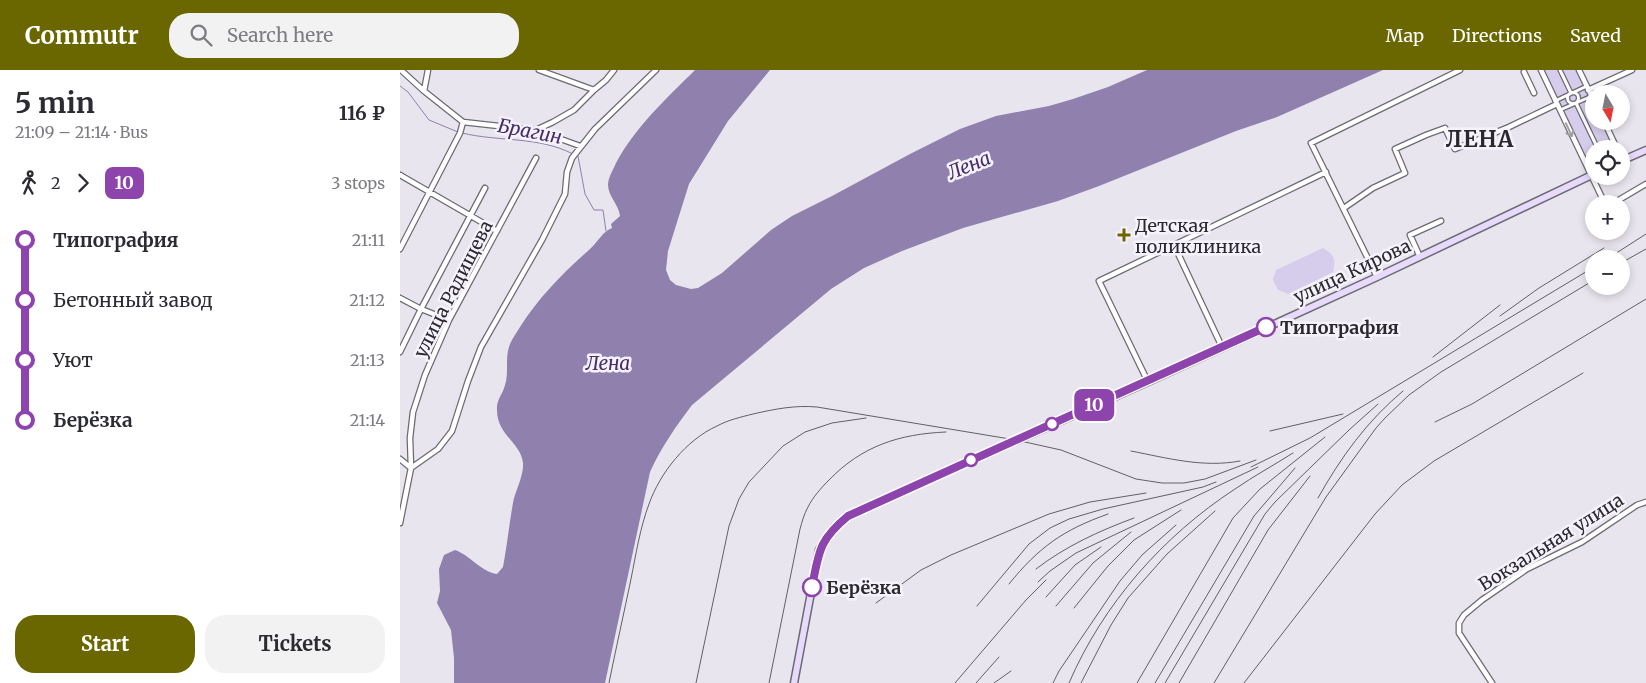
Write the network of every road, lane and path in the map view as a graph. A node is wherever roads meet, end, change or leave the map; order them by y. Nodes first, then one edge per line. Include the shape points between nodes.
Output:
1 (401, 70) edge
2 (428, 70) edge
3 (539, 70) edge
4 (614, 70) edge
5 (656, 70) edge
6 (1460, 70) edge
7 (1541, 70) edge
8 (1560, 70) edge
9 (1579, 70) edge
10 (1632, 70) edge
11 (1525, 71) edge
12 (1586, 85) edge
13 (1595, 85) edge
14 (1585, 89) edge
15 (594, 90) junction
16 (424, 91) junction
17 (1534, 93) dead end
18 (1571, 93) junction
19 (1585, 100) edge
20 (1556, 102) junction
21 (1576, 103) junction
22 (1560, 110) junction
23 (463, 122) junction
24 (536, 130) junction
25 (1594, 140) edge
26 (579, 148) junction
27 (1645, 152) edge
28 (1630, 157) edge
29 (536, 158) dead end
30 (1585, 161) edge
31 (1326, 172) junction
32 (400, 175) edge
33 (1585, 176) edge
34 (1646, 184) edge
35 (485, 188) dead end
36 (428, 192) junction
37 (1627, 195) edge
38 (1344, 208) junction
39 (471, 215) junction
40 (1441, 221) dead end
41 (497, 231) junction
42 (1174, 245) junction
43 (400, 249) edge
44 (1420, 257) junction
45 (1377, 277) junction
46 (400, 298) edge
47 (421, 309) junction
48 (449, 320) junction
49 (1222, 348) junction
50 (400, 352) edge
51 (1148, 382) junction
52 (400, 459) edge
53 (412, 468) junction
54 (1646, 502) edge
55 (400, 523) edge
56 (794, 683) edge
57 (1492, 683) edge

1 - 16 street
2 - 16 street
3 - 15 street
4 - 15 street
5 - 26 street
6 - 31 street via 1311,143
7 - 20 street
8 - 18 street
9 - 12 street
10 - 13 street
11 - 17 street
14 - 18 street
15 - 24 street via 574,110
16 - 23 street
18 - 20 street
18 - 21 street via 1578,96
18 - 21 street via 1568,100
19 - 21 street
20 - 22 street
20 - 38 street via 1509,127 1455,148 1445,128 1395,149 1405,173 1373,188
21 - 22 street
21 - 25 street
22 -> 30 street
23 - 24 street
23 - 36 street
24 - 26 street
26 - 53 street via 567,172 565,194 481,347 452,431 438,449
27 - 28 main road
29 - 41 street, улица Радищева
31 - 38 street
31 - 42 street
32 - 36 street
33 - 44 main road, улица Кирова
34 - 37 street
35 - 39 street
36 - 39 street
36 - 43 street
38 - 45 street
39 - 41 street
39 - 47 street
40 - 44 street via 1410,234
41 - 48 street, улица Радищева
42 - 49 street
42 - 51 street via 1099,281
44 - 45 main road, улица Кирова
45 - 49 main road, улица Кирова
46 - 47 street
47 - 48 street
47 - 50 street
48 - 53 street, улица Радищева via 413,412 410,438
49 - 51 main road, улица Кирова
51 - 56 main road, улица Кирова via 848,516 836,526 819,550
52 - 53 street
53 - 55 street, улица Радищева
54 - 57 street, Вокзальная улица via 1637,504 1582,542 1527,569 1464,615 1458,623 1459,633

